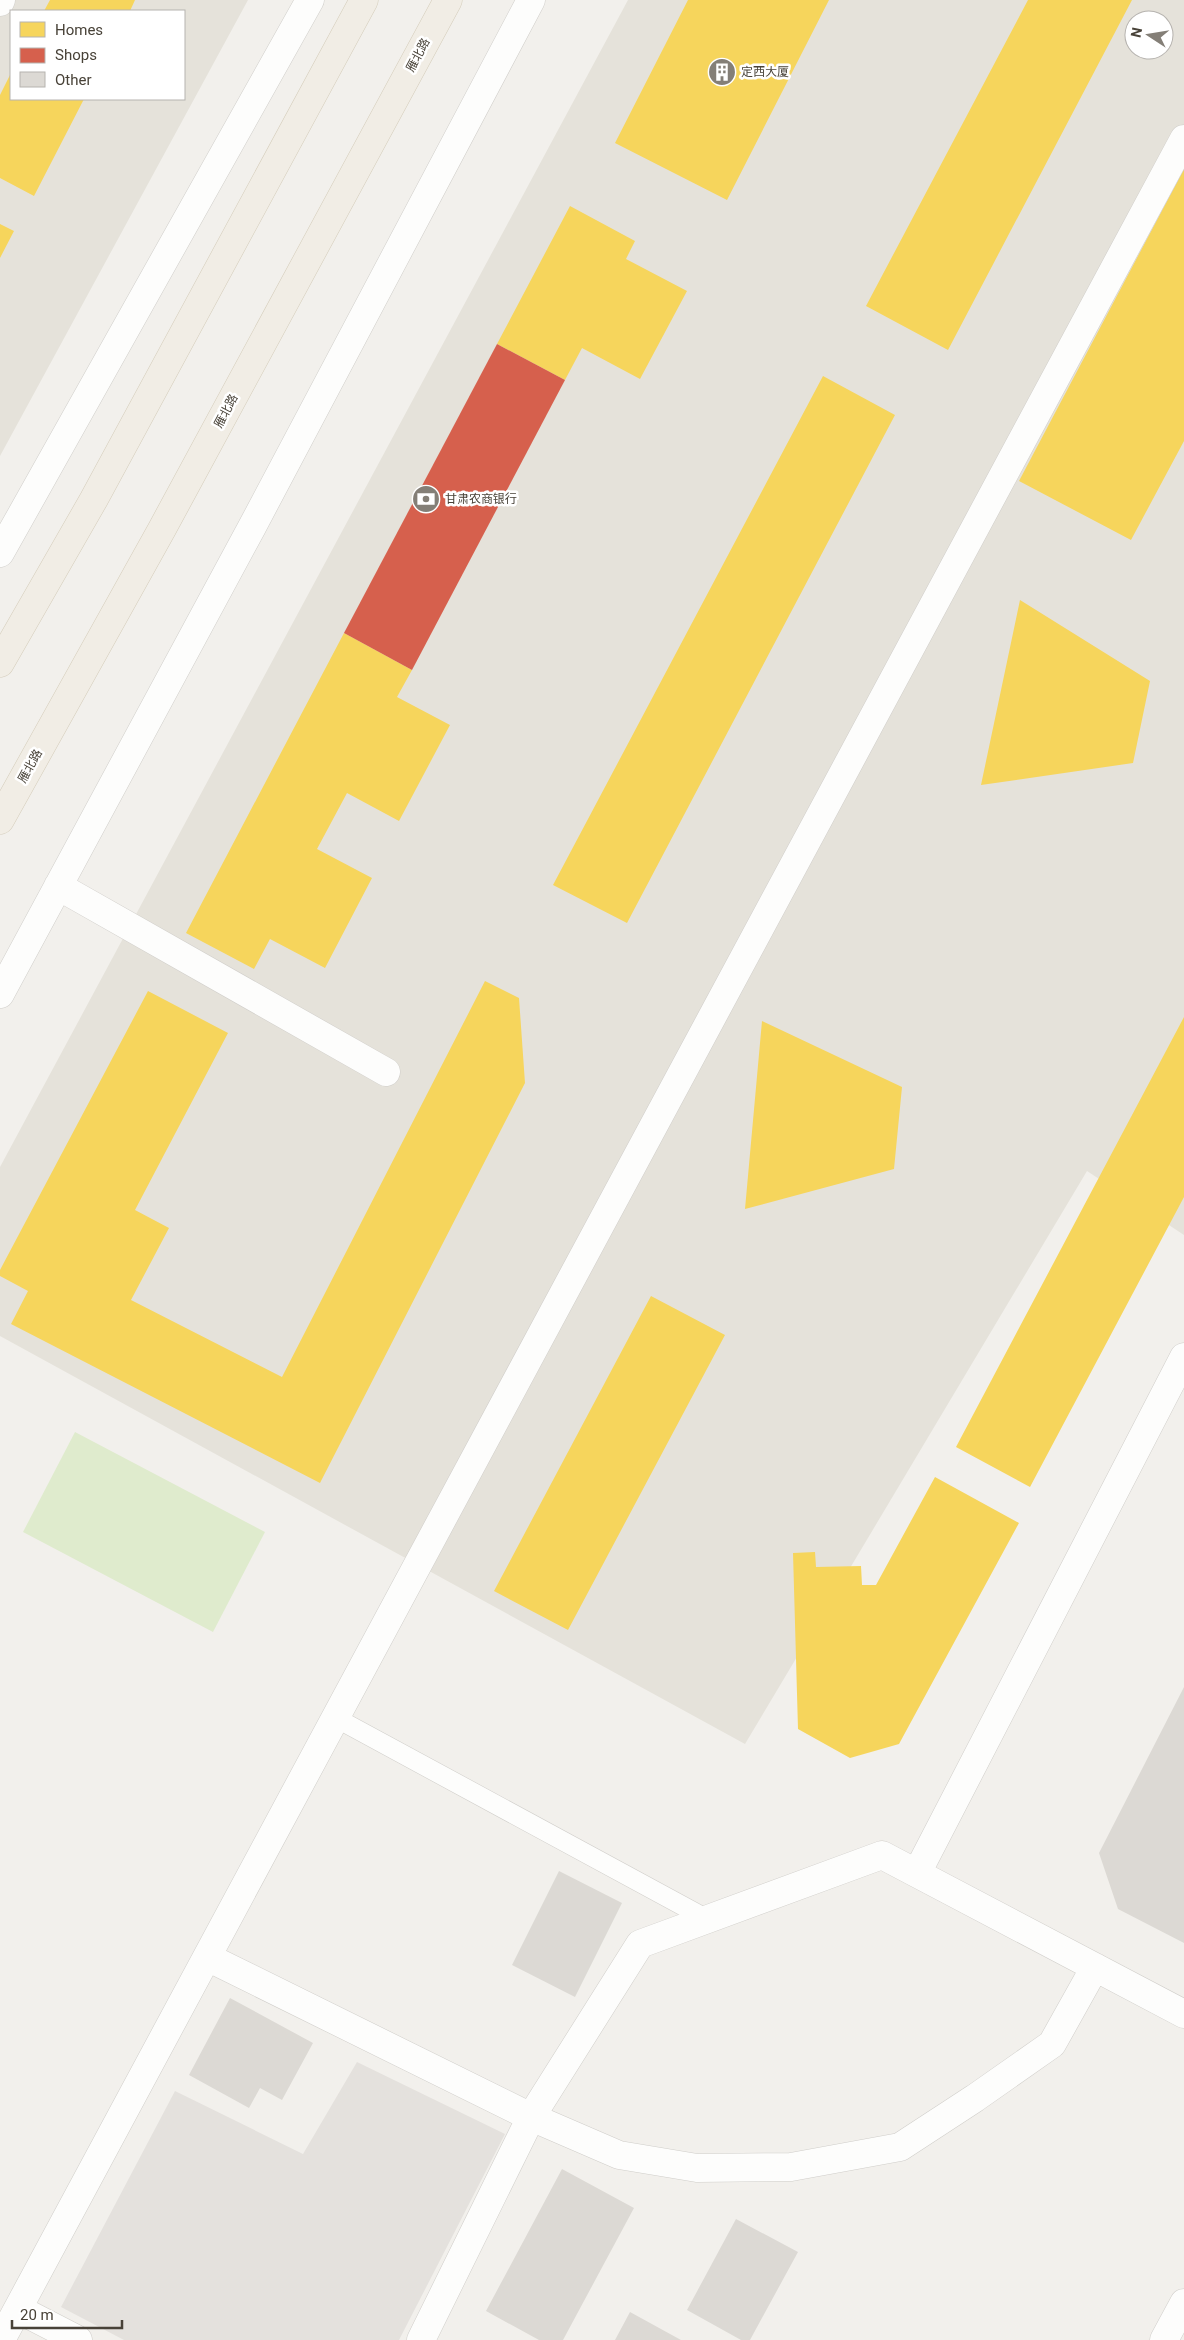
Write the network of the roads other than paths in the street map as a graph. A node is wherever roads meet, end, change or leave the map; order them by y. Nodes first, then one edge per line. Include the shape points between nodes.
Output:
1 (310, 0) edge
2 (364, 0) edge
3 (448, 0) edge
4 (531, 0) edge
5 (1184, 139) edge
6 (0, 553) edge
7 (0, 663) edge
8 (0, 820) edge
9 (58, 886) junction
10 (0, 994) edge
11 (386, 1072) dead end
12 (1184, 1357) edge
13 (336, 1718) junction
14 (917, 1874) junction
15 (707, 1919) junction
16 (207, 1957) junction
17 (1095, 1967) junction
18 (1184, 2014) edge
19 (531, 2117) junction
20 (1184, 2304) edge
21 (18, 2309) junction
22 (2, 2340) edge
23 (78, 2340) edge
24 (421, 2340) edge
25 (1164, 2340) edge

1 - 6 street
2 - 7 main road via 94,499
3 - 8 main road, 雁北路 via 162,529
4 - 9 street
5 - 13 street
9 - 10 street
9 - 11 street
12 - 14 street
13 - 15 lane
13 - 16 street
14 - 15 street via 882,1855
14 - 17 street
15 - 19 street via 640,1944
16 - 19 street
16 - 21 street
17 - 18 street
17 - 19 street via 1052,2044 900,2147 791,2167 697,2168 619,2155
19 - 24 street
20 - 25 street
21 - 22 street
21 - 23 street

